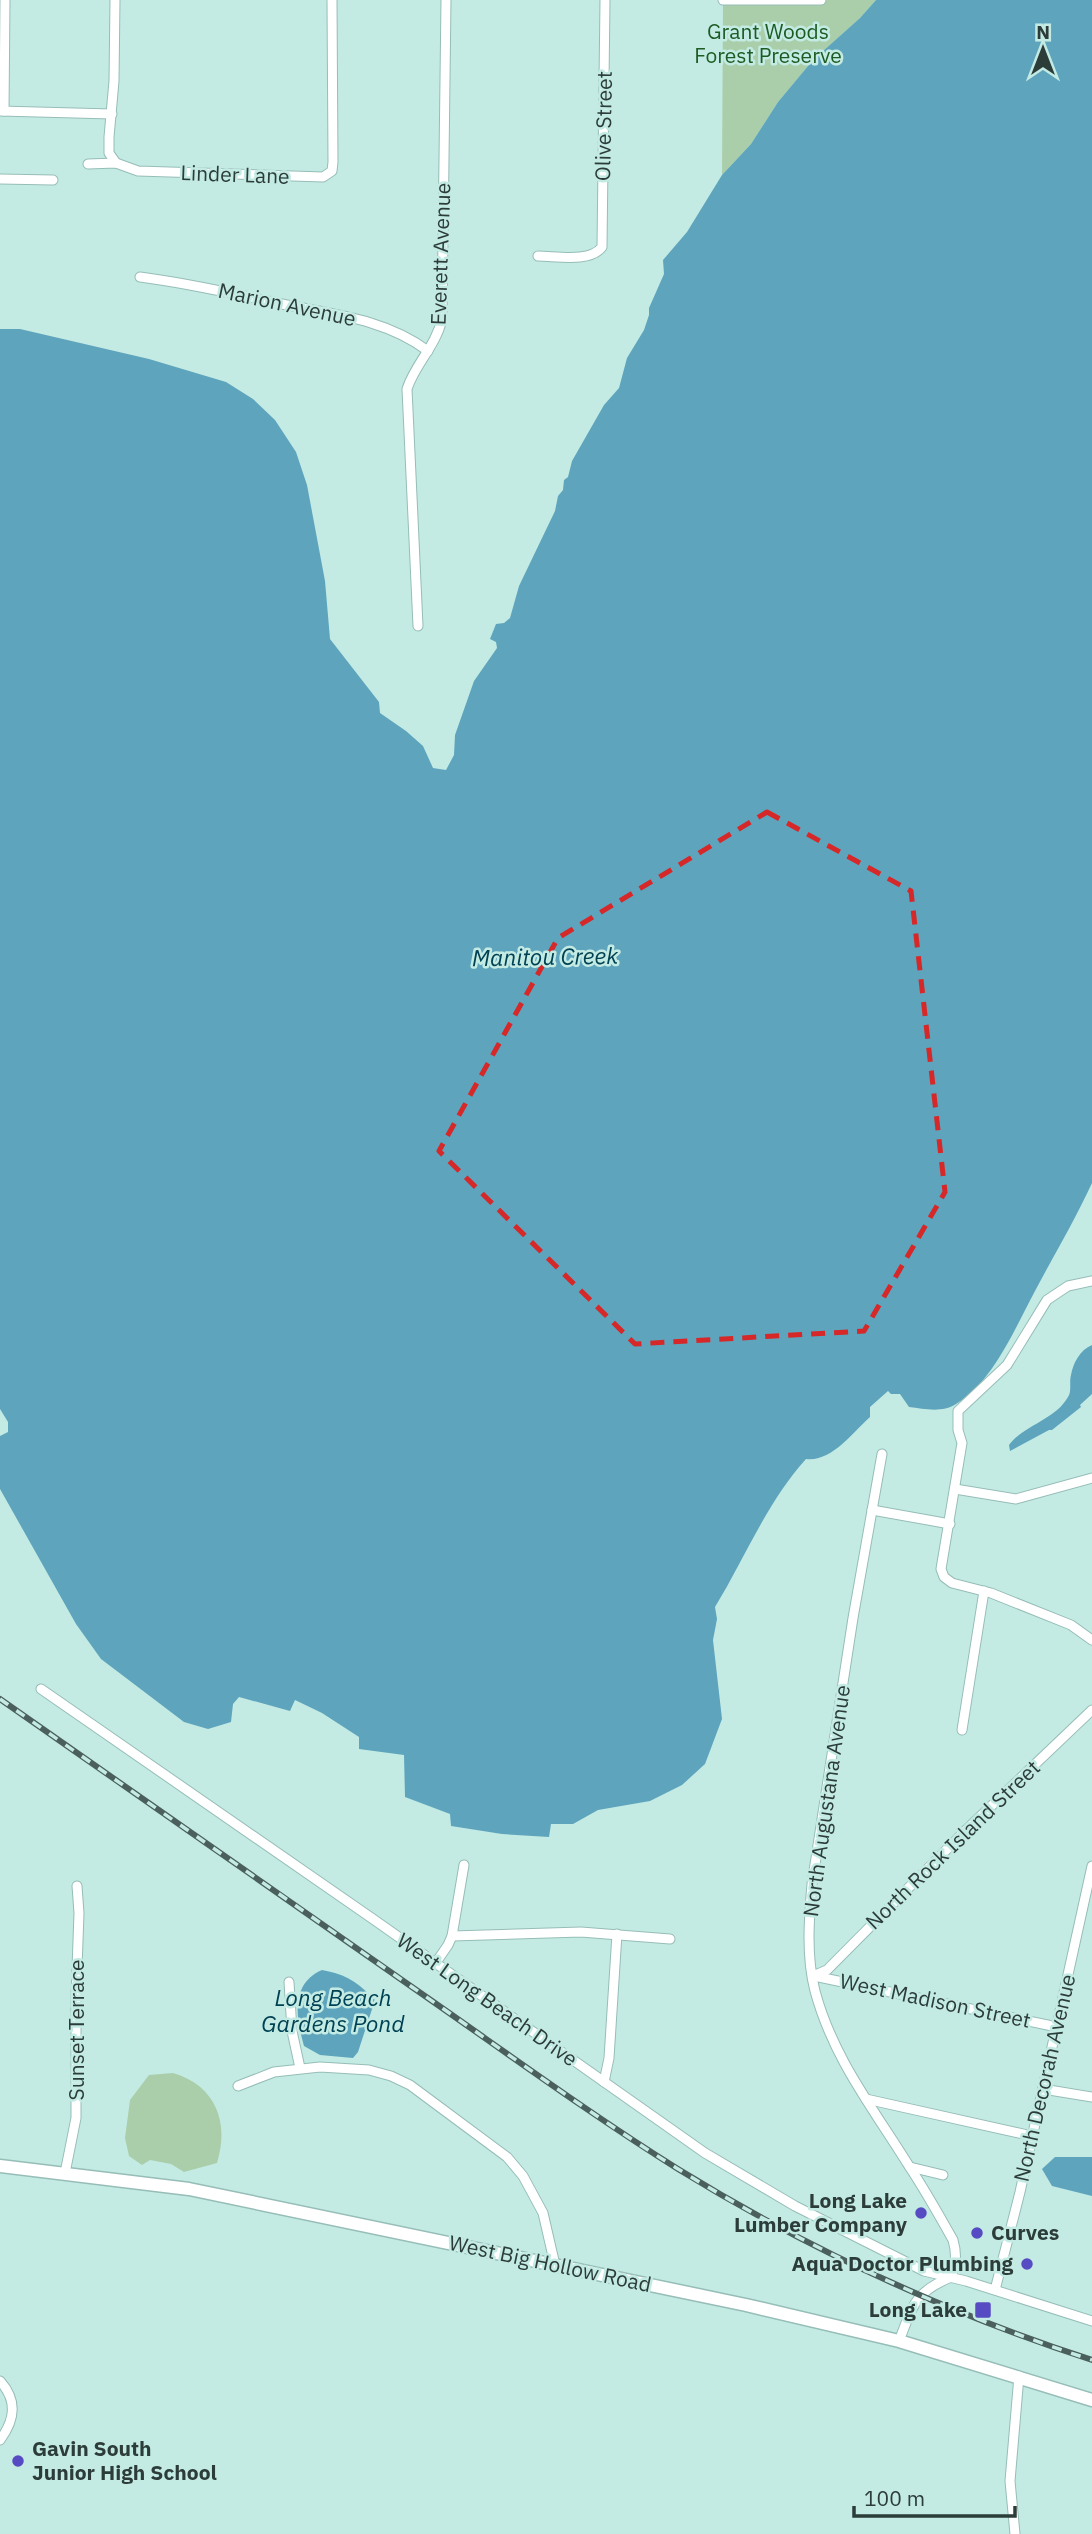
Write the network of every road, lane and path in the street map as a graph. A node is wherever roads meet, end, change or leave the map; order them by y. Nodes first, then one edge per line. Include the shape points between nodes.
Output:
1 (5, 0) edge
2 (115, 0) edge
3 (332, 0) edge
4 (446, 0) edge
5 (605, 0) edge
6 (723, 0) edge
7 (821, 0) edge
8 (2, 111) edge
9 (112, 114) junction
10 (116, 163) junction
11 (88, 164) dead end
12 (0, 179) edge
13 (53, 180) dead end
14 (538, 256) dead end
15 (140, 277) dead end
16 (428, 351) junction
17 (418, 626) dead end
18 (1092, 1281) edge
19 (882, 1454) dead end
20 (1092, 1478) edge
21 (955, 1489) junction
22 (872, 1510) junction
23 (950, 1524) junction
24 (984, 1591) junction
25 (1092, 1640) edge
26 (41, 1689) dead end
27 (1092, 1710) edge
28 (962, 1730) dead end
29 (464, 1865) dead end
30 (1092, 1866) edge
31 (77, 1886) dead end
32 (1089, 1895) edge
33 (617, 1934) junction
34 (452, 1936) junction
35 (670, 1939) dead end
36 (435, 1964) junction
37 (813, 1976) junction
38 (289, 1982) dead end
39 (1057, 2027) junction
40 (300, 2068) junction
41 (604, 2082) junction
42 (238, 2086) dead end
43 (1043, 2089) junction
44 (1092, 2097) edge
45 (866, 2099) junction
46 (1032, 2136) junction
47 (0, 2166) edge
48 (910, 2167) junction
49 (65, 2173) junction
50 (943, 2175) dead end
51 (555, 2265) junction
52 (951, 2277) junction
53 (995, 2290) junction
54 (1092, 2321) edge
55 (900, 2341) junction
56 (1019, 2376) junction
57 (0, 2381) edge
58 (1092, 2400) edge
59 (0, 2440) edge
60 (1015, 2534) edge

1 - 8 street
2 - 9 street
3 - 10 street, Linder Lane via 332,171 323,177 138,172
4 - 16 street, Everett Avenue via 442,319
5 - 14 street, Olive Street via 602,247 586,256
6 - 7 street
8 - 9 street
9 - 10 street via 109,153
10 - 11 street, Linder Lane
12 - 13 street
15 - 16 street, Marion Avenue via 362,320 410,338
16 - 17 street, Everett Avenue via 407,389
18 - 21 street via 1068,1286 1046,1300 1007,1364 958,1411 961,1443
19 - 22 street, North Augustana Avenue
20 - 21 street via 1016,1499
21 - 23 street
22 - 23 street
22 - 37 street, North Augustana Avenue via 812,1884 808,1922
23 - 24 street via 941,1569 944,1577
24 - 25 street via 1070,1625
24 - 28 street
26 - 36 street, West Long Beach Drive
27 - 37 street, North Rock Island Street via 827,1970
29 - 34 street
30 - 32 street, North Decorah Avenue
31 - 49 street, Sunset Terrace via 76,2118
32 - 39 street, North Decorah Avenue
33 - 34 street
33 - 35 street
33 - 41 street
34 - 36 street
36 - 41 street, West Long Beach Drive
37 - 39 street, West Madison Street
37 - 45 street, North Augustana Avenue via 834,2046
38 - 40 street
39 - 43 street, North Decorah Avenue
40 - 42 street
40 - 51 street via 369,2070 391,2076 483,2138 507,2157 534,2193
41 - 52 street, West Long Beach Drive via 743,2177 924,2271
43 - 44 street
43 - 46 street, North Decorah Avenue
45 - 46 street
45 - 48 street, North Augustana Avenue
46 - 53 street, North Decorah Avenue
47 - 49 main road, West Big Hollow Road
48 - 50 street
48 - 52 street, North Augustana Avenue via 953,2240 956,2265
49 - 51 main road, West Big Hollow Road via 189,2189
51 - 55 main road, West Big Hollow Road
52 - 53 street, West Long Beach Drive
52 - 55 street via 925,2290 914,2303
53 - 54 street, West Long Beach Drive
55 - 56 main road, West Big Hollow Road
56 - 58 main road, West Big Hollow Road
56 - 60 street via 1010,2481
57 - 59 street via 12,2400 14,2416

